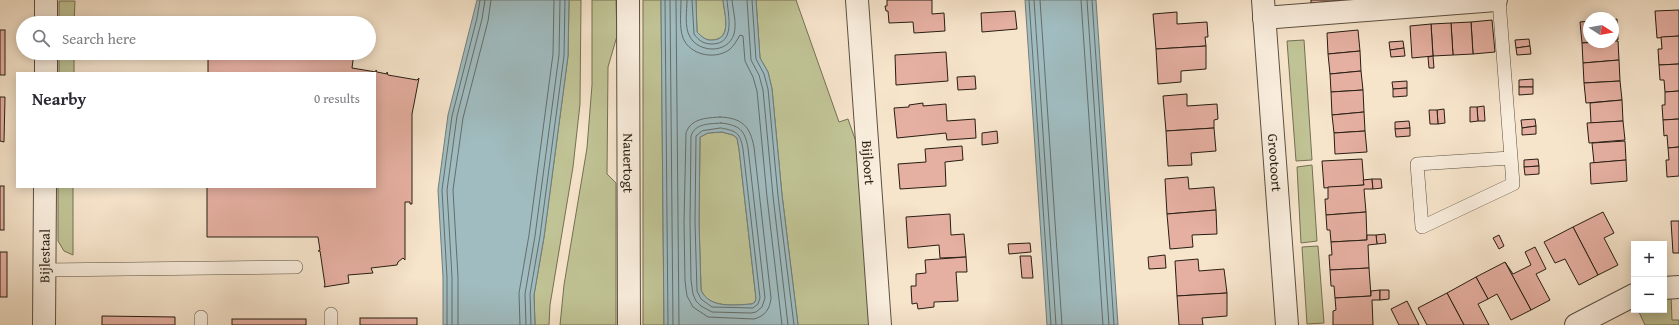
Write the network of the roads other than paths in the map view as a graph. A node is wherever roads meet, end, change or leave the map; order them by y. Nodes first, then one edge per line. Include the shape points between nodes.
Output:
1 (46, 0) edge
2 (628, 0) edge
3 (857, 0) edge
4 (1497, 0) edge
5 (1264, 9) edge
6 (46, 16) edge
7 (46, 60) edge
8 (46, 72) edge
9 (1510, 158) junction
10 (45, 188) edge
11 (296, 267) dead end
12 (45, 270) junction
13 (1679, 287) edge
14 (1667, 288) edge
15 (1631, 297) edge
16 (44, 325) edge
17 (629, 325) edge
18 (880, 325) edge
19 (1287, 325) edge
20 (1576, 325) edge

1 - 6 street
2 - 17 street, Nauertogt
3 - 18 street, Bijloort
4 - 5 street
4 - 9 lane
5 - 19 street, Grootoort
7 - 8 street
9 - 9 lane via 1417,164 1422,227 1513,184
10 - 12 street, Bijlestaal
11 - 12 lane
12 - 16 street, Bijlestaal
13 - 14 street
15 - 20 street

